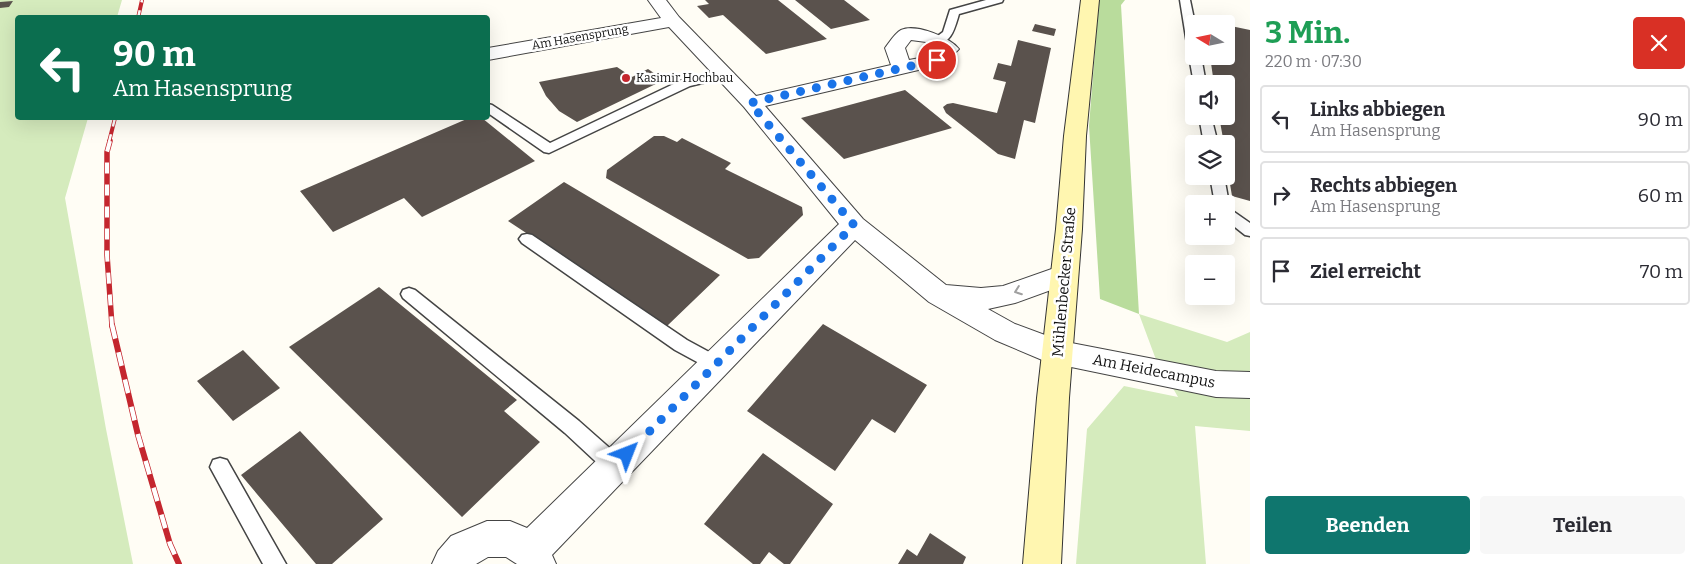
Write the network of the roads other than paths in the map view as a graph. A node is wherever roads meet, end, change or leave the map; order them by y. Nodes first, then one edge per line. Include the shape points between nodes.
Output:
1 (657, 0) edge
2 (998, 0) edge
3 (1090, 0) edge
4 (1185, 0) edge
5 (1188, 15) edge
6 (673, 21) junction
7 (937, 41) junction
8 (490, 54) edge
9 (902, 67) junction
10 (723, 74) junction
11 (750, 103) junction
12 (490, 109) edge
13 (1235, 219) edge
14 (854, 225) junction
15 (1250, 231) edge
16 (527, 239) dead end
17 (1064, 275) junction
18 (409, 294) dead end
19 (939, 294) junction
20 (1058, 353) junction
21 (716, 364) junction
22 (1250, 385) edge
23 (614, 466) junction
24 (220, 467) dead end
25 (533, 558) edge
26 (275, 564) edge
27 (451, 564) edge
28 (1042, 564) edge

1 - 6 street
2 - 7 lane via 954,12 948,33
3 - 17 main road, Mühlenbecker Straße
4 - 5 lane
6 - 8 street, Am Hasensprung
6 - 10 street
7 - 9 street via 949,49 937,60
7 - 9 street via 931,37 906,34 894,48
9 - 11 street
10 - 11 street
10 - 12 lane via 686,83 549,149
11 - 14 street
13 - 15 lane
14 - 19 street
14 - 21 street
16 - 21 lane via 681,345
17 -> 19 street via 1004,296 980,299
17 - 20 main road, Mühlenbecker Straße
18 - 23 lane via 572,427
19 - 20 street via 1005,332
20 - 22 street, Am Heidecampus via 1216,384
20 - 28 main road, Mühlenbecker Straße
21 - 23 street
23 - 25 street
24 - 26 lane
25 - 27 street via 510,539 487,539 464,549

